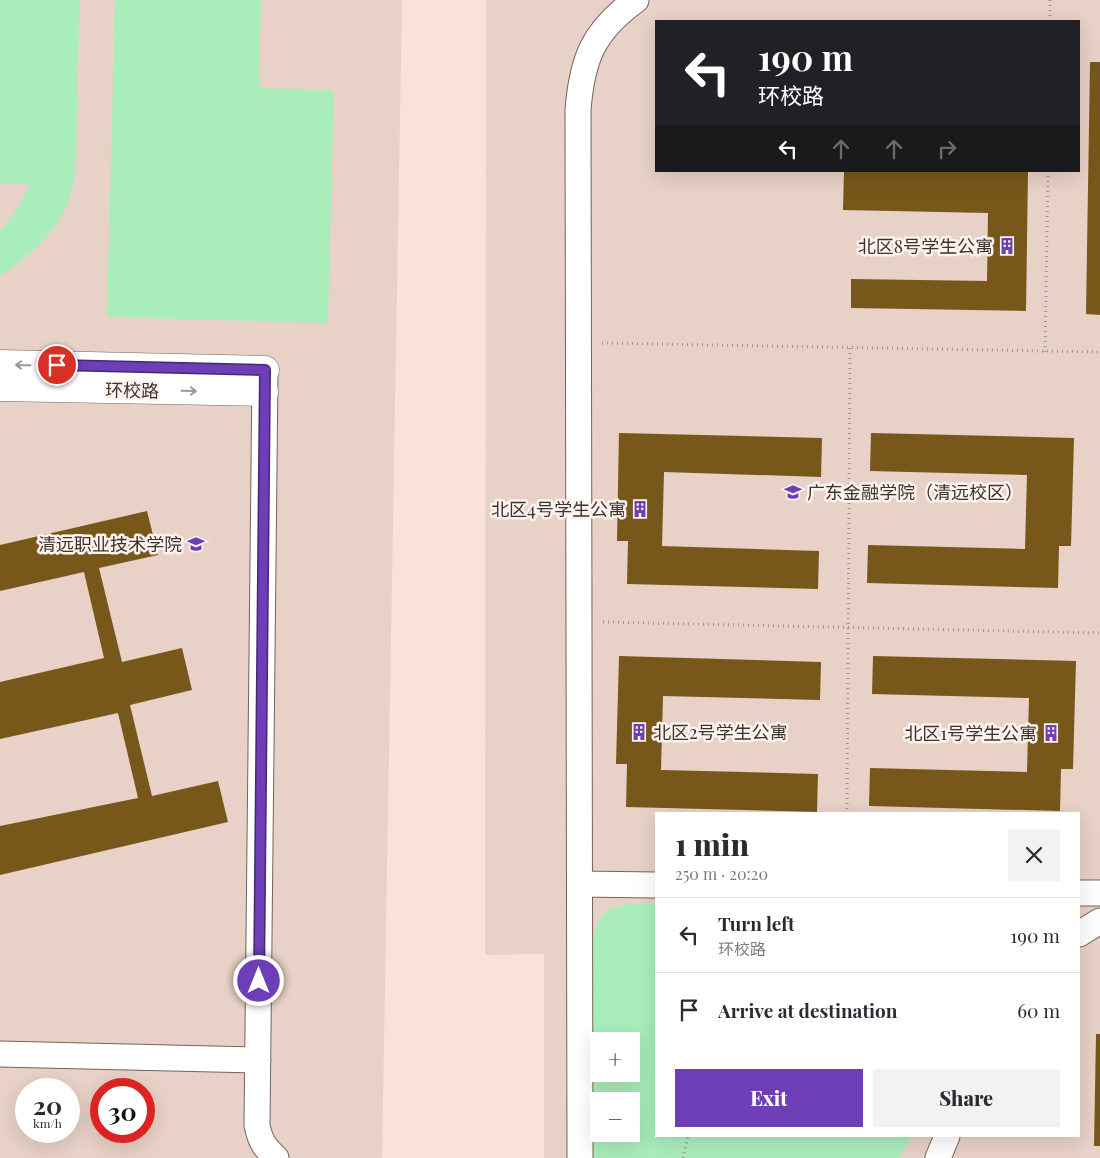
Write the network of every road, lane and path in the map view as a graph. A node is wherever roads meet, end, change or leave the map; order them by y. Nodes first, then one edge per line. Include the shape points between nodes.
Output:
1 (636, 0) edge
2 (1050, 0) edge
3 (1050, 20) edge
4 (1048, 172) edge
5 (579, 343) junction
6 (850, 348) junction
7 (1045, 352) junction
8 (1100, 352) edge
9 (0, 364) edge
10 (264, 381) junction
11 (0, 387) edge
12 (580, 622) junction
13 (848, 627) junction
14 (1100, 632) edge
15 (847, 812) edge
16 (580, 884) junction
17 (655, 885) edge
18 (1080, 893) edge
19 (1100, 893) edge
20 (1100, 921) edge
21 (1080, 933) edge
22 (0, 1054) edge
23 (258, 1060) junction
24 (688, 1137) edge
25 (947, 1137) edge
26 (276, 1158) edge
27 (580, 1158) edge
28 (683, 1158) edge
29 (938, 1158) edge

1 - 5 street via 613,18 594,44 587,57 580,88
2 - 3 path
4 - 7 path
5 - 6 path
5 - 12 street
6 - 7 path
6 - 13 path
7 - 8 path
10 -> 9 street, 环校路
11 -> 10 street, 环校路
10 - 23 street
12 - 13 path
12 - 16 street
13 - 14 path
13 - 15 path
16 - 17 street
16 - 27 street
18 - 19 street
20 - 21 street
22 - 23 street
23 - 26 street via 256,1125 264,1147
24 - 28 path
25 - 29 street

